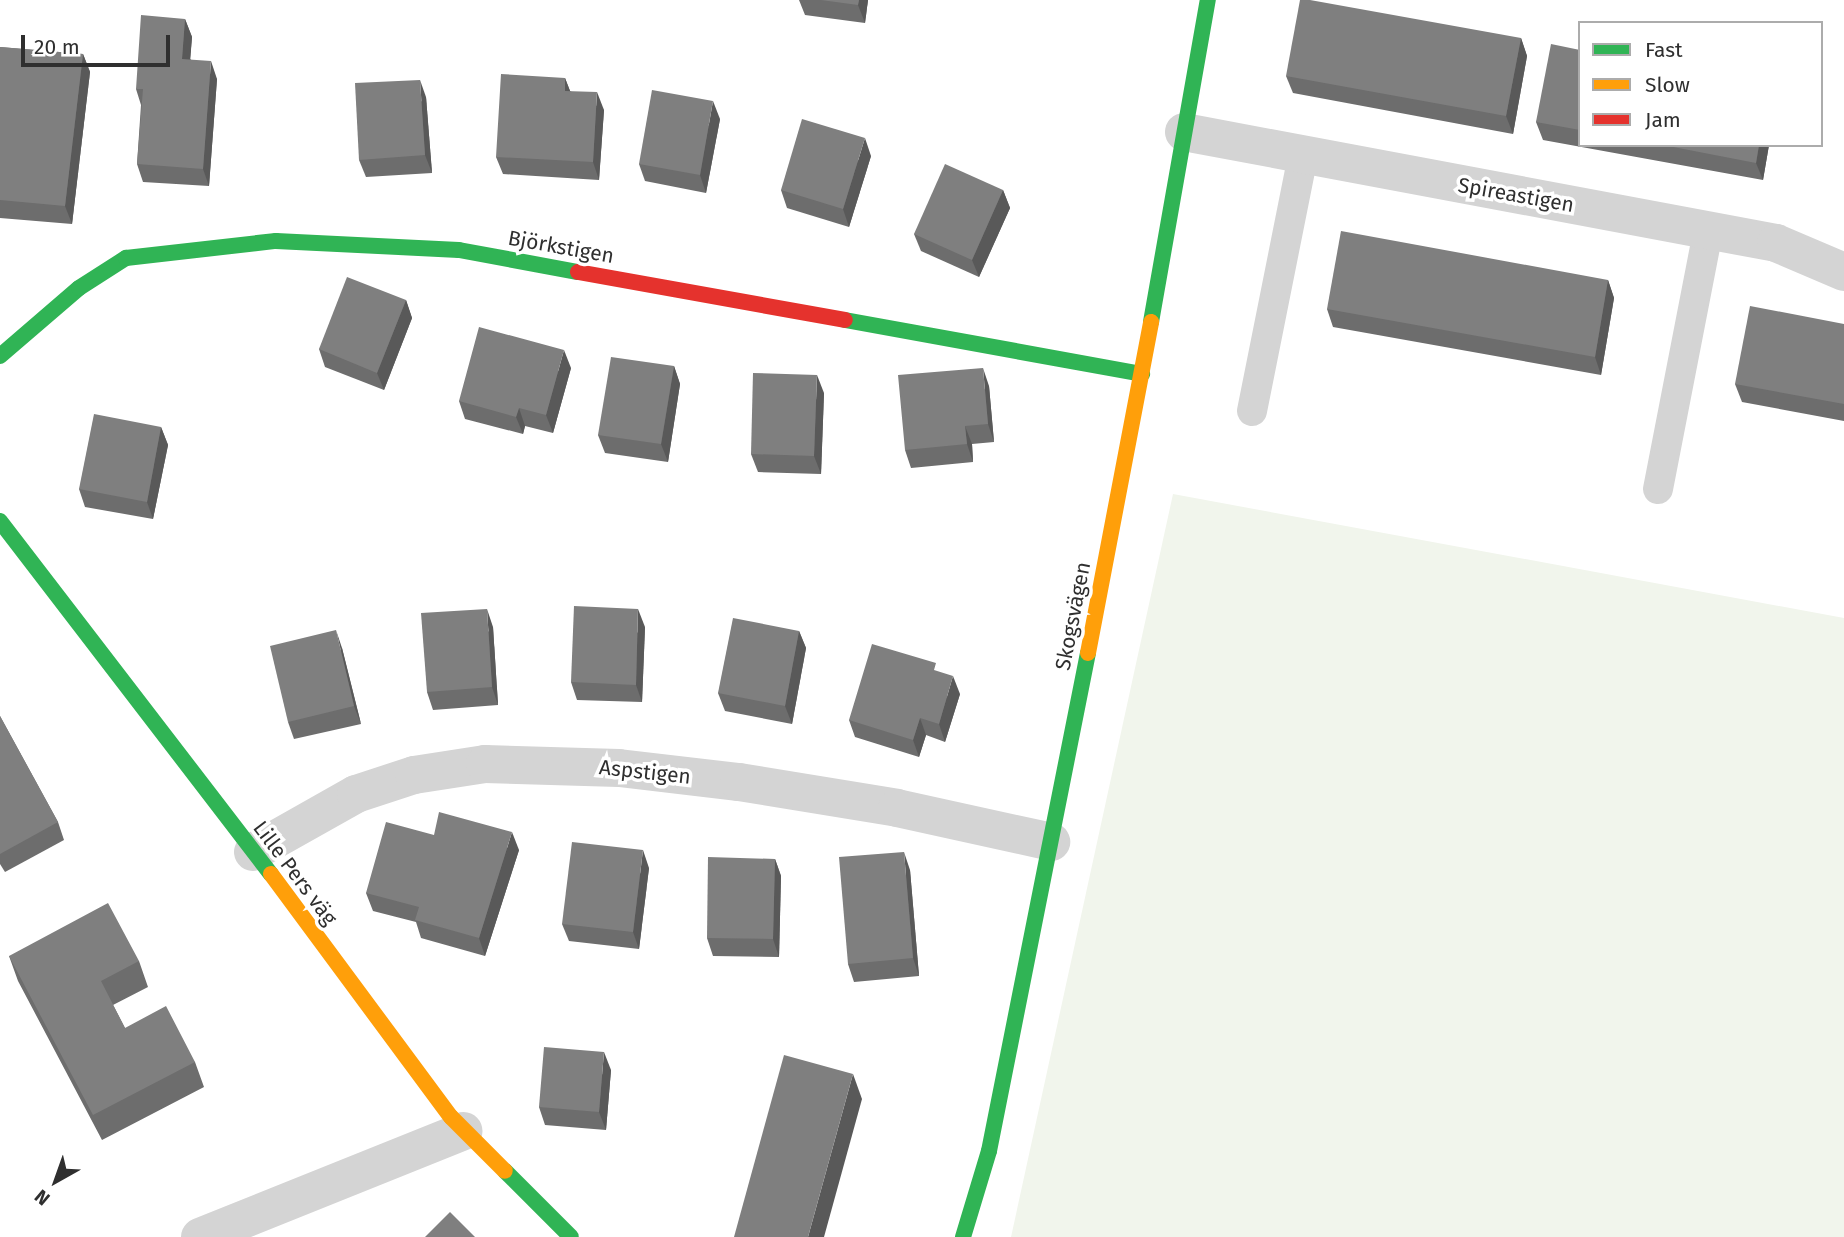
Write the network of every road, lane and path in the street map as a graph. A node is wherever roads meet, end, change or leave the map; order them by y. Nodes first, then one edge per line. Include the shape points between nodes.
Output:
1 (1208, 0) edge
2 (1184, 132) junction
3 (1303, 156) junction
4 (1708, 231) junction
5 (1844, 272) edge
6 (0, 356) edge
7 (1142, 374) junction
8 (1252, 411) dead end
9 (1658, 489) dead end
10 (0, 522) edge
11 (1051, 842) junction
12 (253, 852) junction
13 (464, 1131) junction
14 (200, 1237) edge
15 (572, 1237) edge
16 (962, 1237) edge

1 - 2 street, Skogsvägen
2 - 3 street, Spireastigen
2 - 7 street, Skogsvägen
3 - 4 street, Spireastigen
3 - 8 lane
4 - 5 street, Spireastigen via 1776,243
4 - 9 lane
6 - 7 street, Björkstigen via 79,288 126,258 276,241 459,250
7 - 11 street, Skogsvägen
10 - 12 street, Lille Pers väg
11 - 12 street, Aspstigen via 897,808 738,782 619,768 485,764 414,775 356,794
11 - 16 street, Skogsvägen via 989,1151
12 - 13 street, Lille Pers väg
13 - 14 street
13 - 15 street, Lille Pers väg

